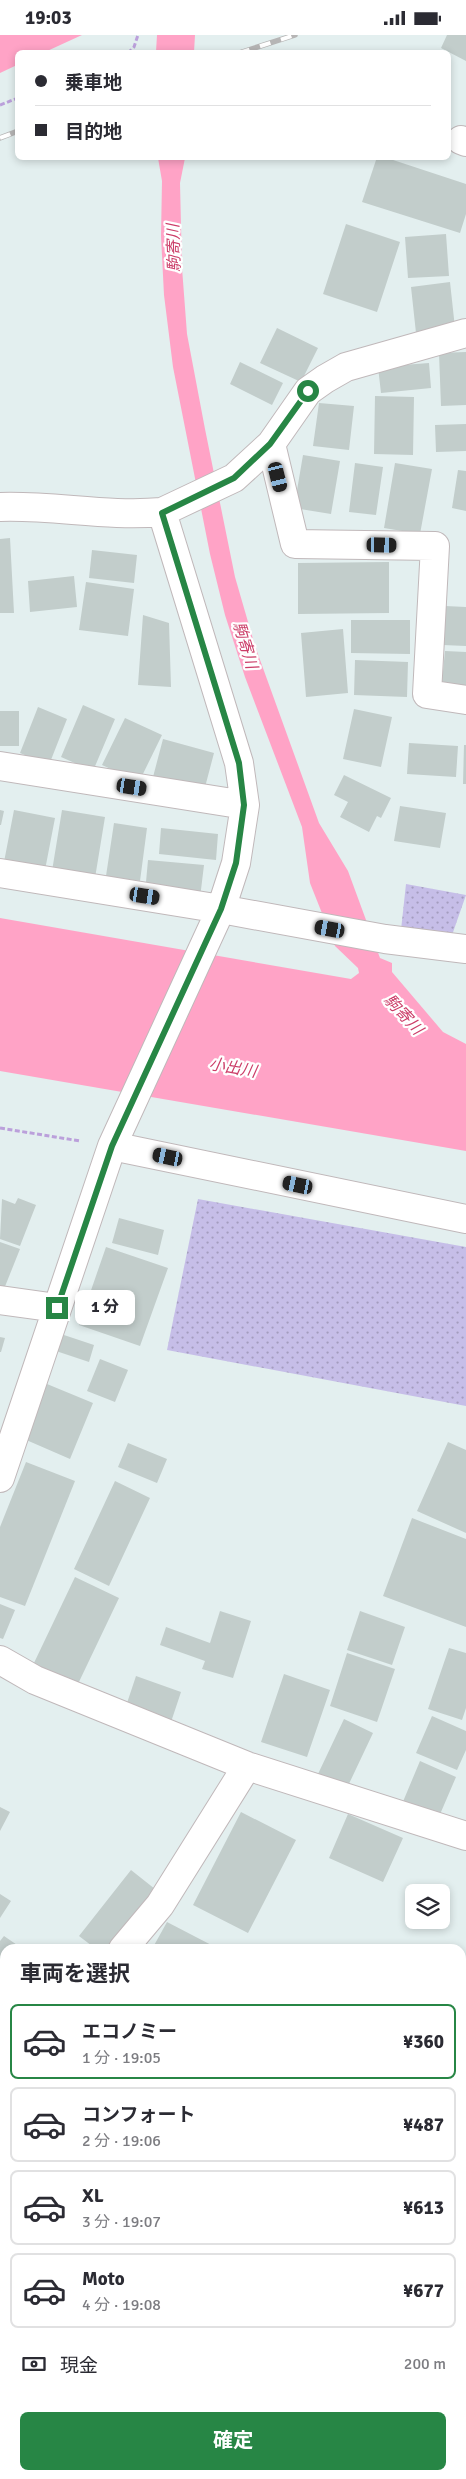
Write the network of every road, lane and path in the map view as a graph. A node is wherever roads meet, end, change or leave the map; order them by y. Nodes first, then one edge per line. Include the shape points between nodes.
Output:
1 (138, 35) edge
2 (131, 50) edge
3 (15, 99) edge
4 (0, 105) edge
5 (466, 333) edge
6 (270, 444) junction
7 (0, 507) edge
8 (171, 508) junction
9 (466, 700) edge
10 (0, 766) edge
11 (244, 805) junction
12 (0, 873) edge
13 (218, 915) junction
14 (466, 949) edge
15 (0, 1128) edge
16 (115, 1141) junction
17 (466, 1219) edge
18 (0, 1300) edge
19 (57, 1308) junction
20 (0, 1478) edge
21 (0, 1660) edge
22 (247, 1766) junction
23 (466, 1836) edge
24 (127, 1944) edge

1 - 2 path
3 - 4 path
5 - 6 street via 346,367 308,391
6 - 8 street via 234,478
6 - 9 street via 295,544 435,546 427,694
7 - 8 street via 129,515
8 - 11 street via 239,763
10 - 11 street
11 - 13 street via 236,863
12 - 13 street
13 - 14 street
13 - 16 street
15 - 16 path
16 - 17 street
16 - 19 street
18 - 19 street
19 - 20 street
21 - 22 street via 35,1680
22 - 23 street
22 - 24 street via 160,1905

